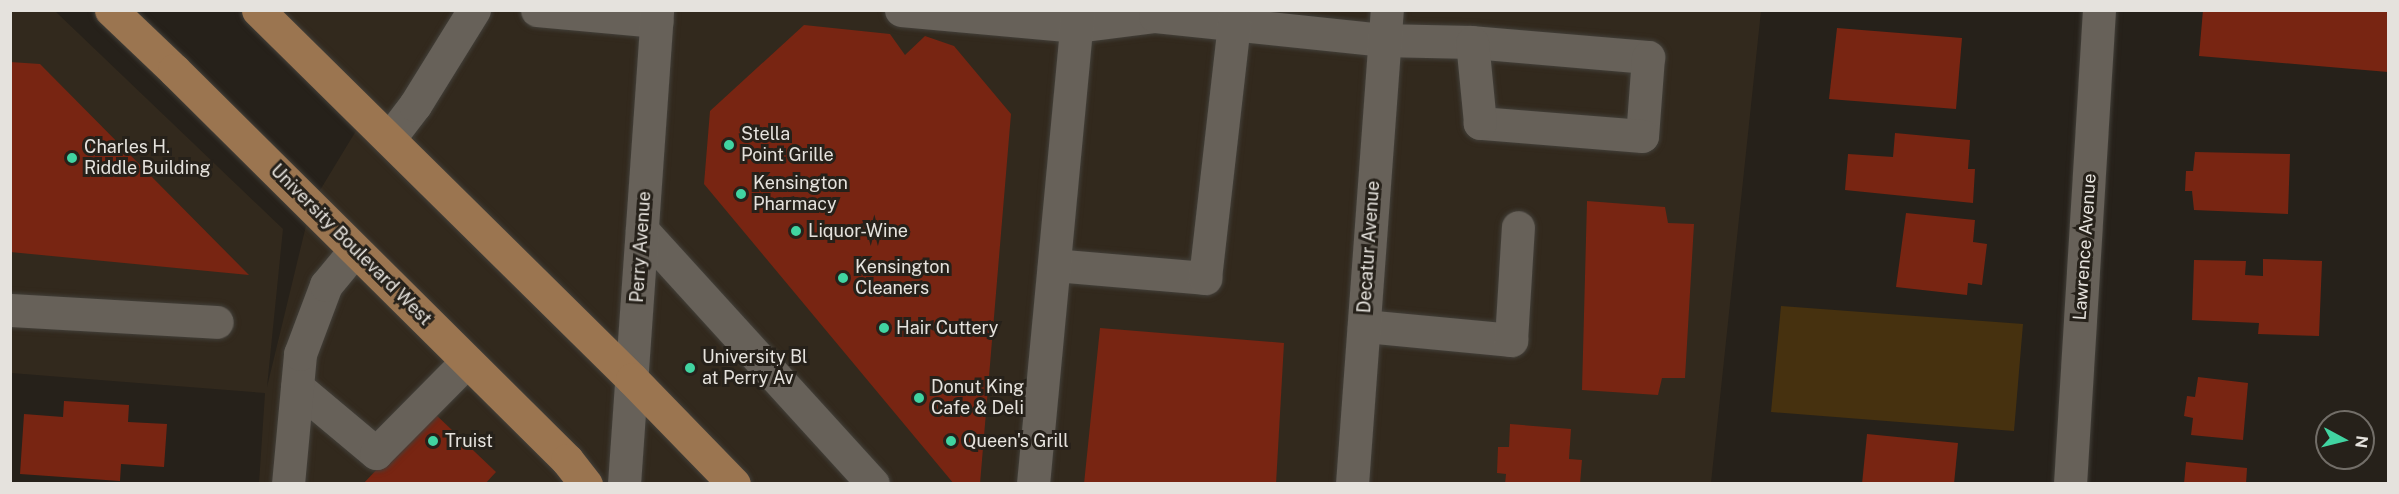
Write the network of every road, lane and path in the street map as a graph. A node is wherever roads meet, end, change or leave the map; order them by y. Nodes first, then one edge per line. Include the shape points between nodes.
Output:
1 (111, 10) edge
2 (258, 10) edge
3 (474, 10) edge
4 (537, 10) edge
5 (901, 10) edge
6 (2099, 10) edge
7 (1007, 15) edge
8 (657, 16) edge
9 (1078, 18) edge
10 (1253, 21) edge
11 (1386, 25) edge
12 (1472, 42) junction
13 (388, 139) junction
14 (1518, 227) dead end
15 (642, 230) junction
16 (356, 250) junction
17 (1054, 265) junction
18 (10, 310) edge
19 (217, 322) dead end
20 (1364, 326) junction
21 (467, 361) junction
22 (633, 379) junction
23 (297, 387) junction
24 (288, 483) edge
25 (586, 483) edge
26 (624, 483) edge
27 (734, 483) edge
28 (873, 483) edge
29 (1033, 483) edge
30 (1352, 483) edge
31 (2070, 483) edge

1 - 16 main road, University Boulevard West
2 - 13 main road
3 - 13 street via 415,105
4 - 8 street
5 - 7 street
6 - 31 street, Lawrence Avenue
7 - 9 street
8 - 15 street, Perry Avenue
9 - 10 street via 1155,16
9 - 17 street
10 - 11 street
10 - 17 street via 1205,278
11 - 12 street
11 - 20 street, Decatur Avenue
12 - 12 street via 1648,57 1642,136 1480,123
13 - 22 main road
14 - 20 street via 1511,340
15 - 22 street, Perry Avenue
15 - 28 street
16 - 21 main road, University Boulevard West
16 - 23 street via 326,285 300,354
17 - 29 street
18 - 19 street
20 - 30 street, Decatur Avenue
21 - 23 street via 376,453
21 - 25 main road, University Boulevard West
22 - 26 street, Perry Avenue
22 - 27 main road
23 - 24 street

